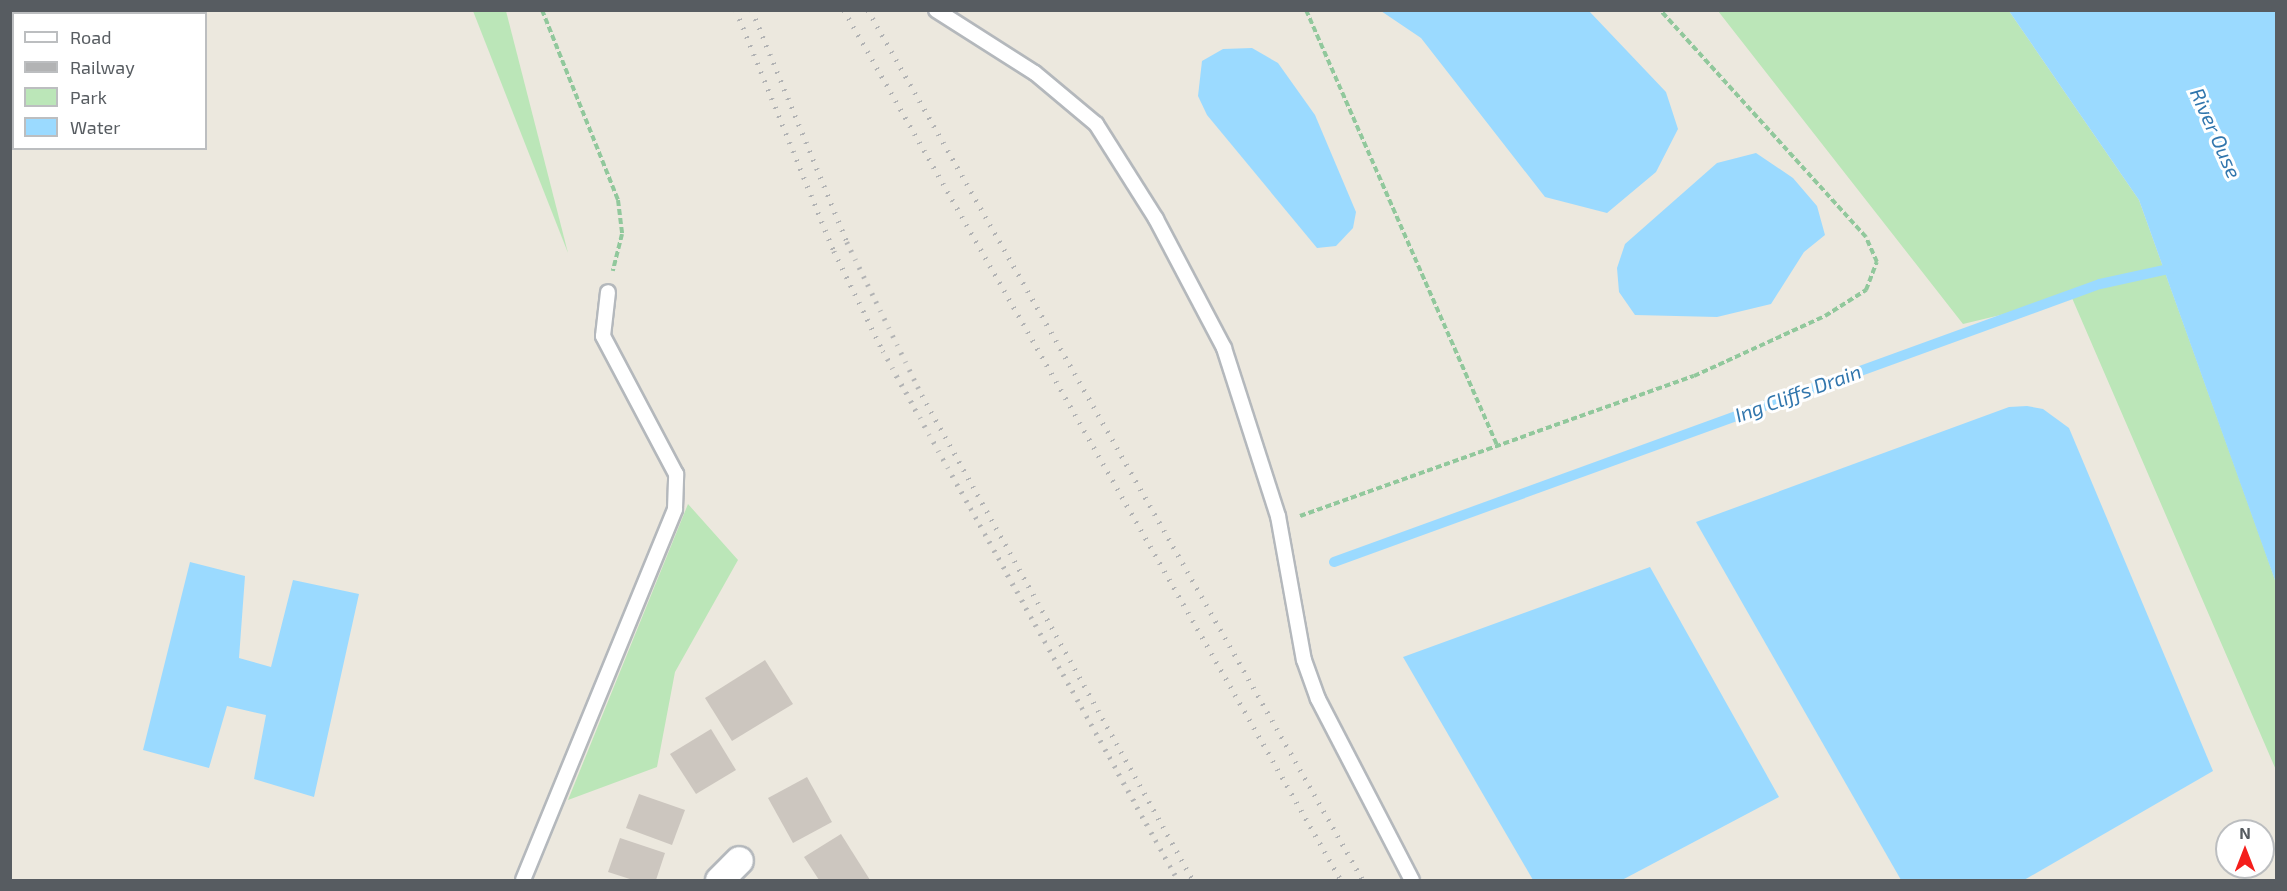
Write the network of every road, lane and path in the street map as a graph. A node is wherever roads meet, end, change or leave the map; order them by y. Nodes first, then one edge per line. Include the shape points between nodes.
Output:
1 (542, 10) edge
2 (936, 10) edge
3 (1306, 10) edge
4 (1660, 10) edge
5 (608, 292) joint
6 (1498, 447) junction
7 (1279, 523) junction
8 (739, 860) dead end
9 (523, 880) edge
10 (719, 880) edge
11 (1412, 880) edge

1 - 5 path via 618,200 622,234
2 - 7 lane via 1035,73 1096,124 1156,219 1224,348
3 - 6 path
4 - 6 path via 1866,237 1877,262 1866,290 1825,316 1694,376
5 - 9 lane via 603,336 676,474 675,509
6 - 7 path
7 - 11 lane via 1311,680
8 - 10 street

